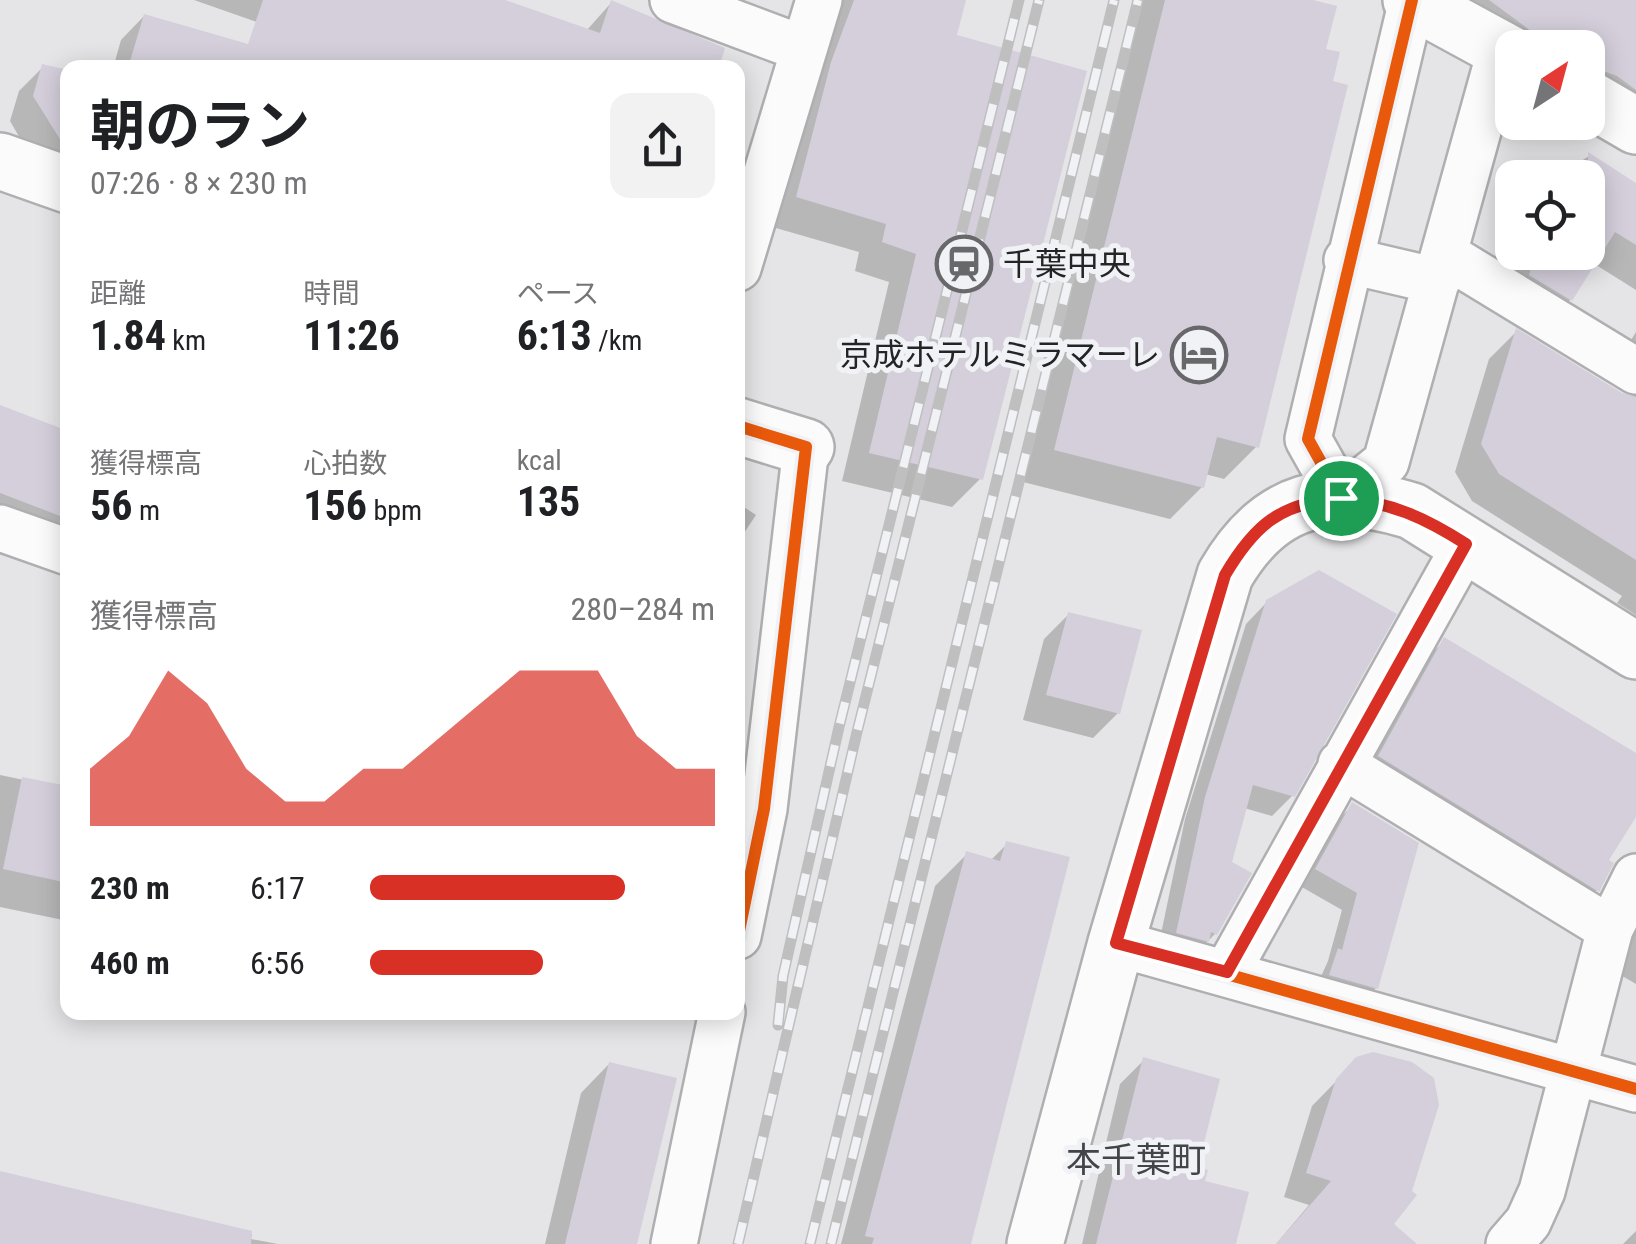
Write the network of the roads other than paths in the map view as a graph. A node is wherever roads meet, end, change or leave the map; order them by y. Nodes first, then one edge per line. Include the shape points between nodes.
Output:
1 (673, 0) edge
2 (818, 0) edge
3 (1411, 0) edge
4 (1495, 45) edge
5 (801, 48) junction
6 (1495, 90) edge
7 (1605, 108) edge
8 (1636, 126) edge
9 (0, 160) edge
10 (60, 182) edge
11 (745, 244) edge
12 (1348, 260) junction
13 (1440, 268) junction
14 (1636, 371) edge
15 (745, 428) edge
16 (806, 447) joint
17 (1341, 498) junction
18 (0, 528) edge
19 (1466, 544) junction
20 (60, 549) edge
21 (1636, 651) edge
22 (1341, 764) junction
23 (751, 804) edge
24 (745, 865) edge
25 (1636, 877) edge
26 (1610, 929) junction
27 (1116, 943) junction
28 (1227, 972) junction
29 (720, 1020) edge
30 (1574, 1071) junction
31 (1636, 1089) edge
32 (674, 1244) edge
33 (1035, 1244) edge
34 (1509, 1244) edge

1 - 5 street
2 - 5 street
3 - 4 main road
3 - 12 street
5 - 11 street
6 - 13 street
7 - 8 main road
9 - 10 main road
12 - 13 street
12 - 17 street via 1308,439
13 - 14 street
13 - 17 street via 1386,462
15 - 16 main road
16 - 23 street
17 - 19 main road via 1412,512
17 - 27 main road via 1280,512 1260,526 1225,575
18 - 20 street
19 - 21 main road
19 - 22 street
22 - 26 street
22 - 28 street
23 - 24 street
25 - 26 street
26 - 30 street
27 - 28 street
27 - 33 main road
28 - 30 street
29 - 32 street
30 - 31 street
30 - 34 street via 1542,1191

